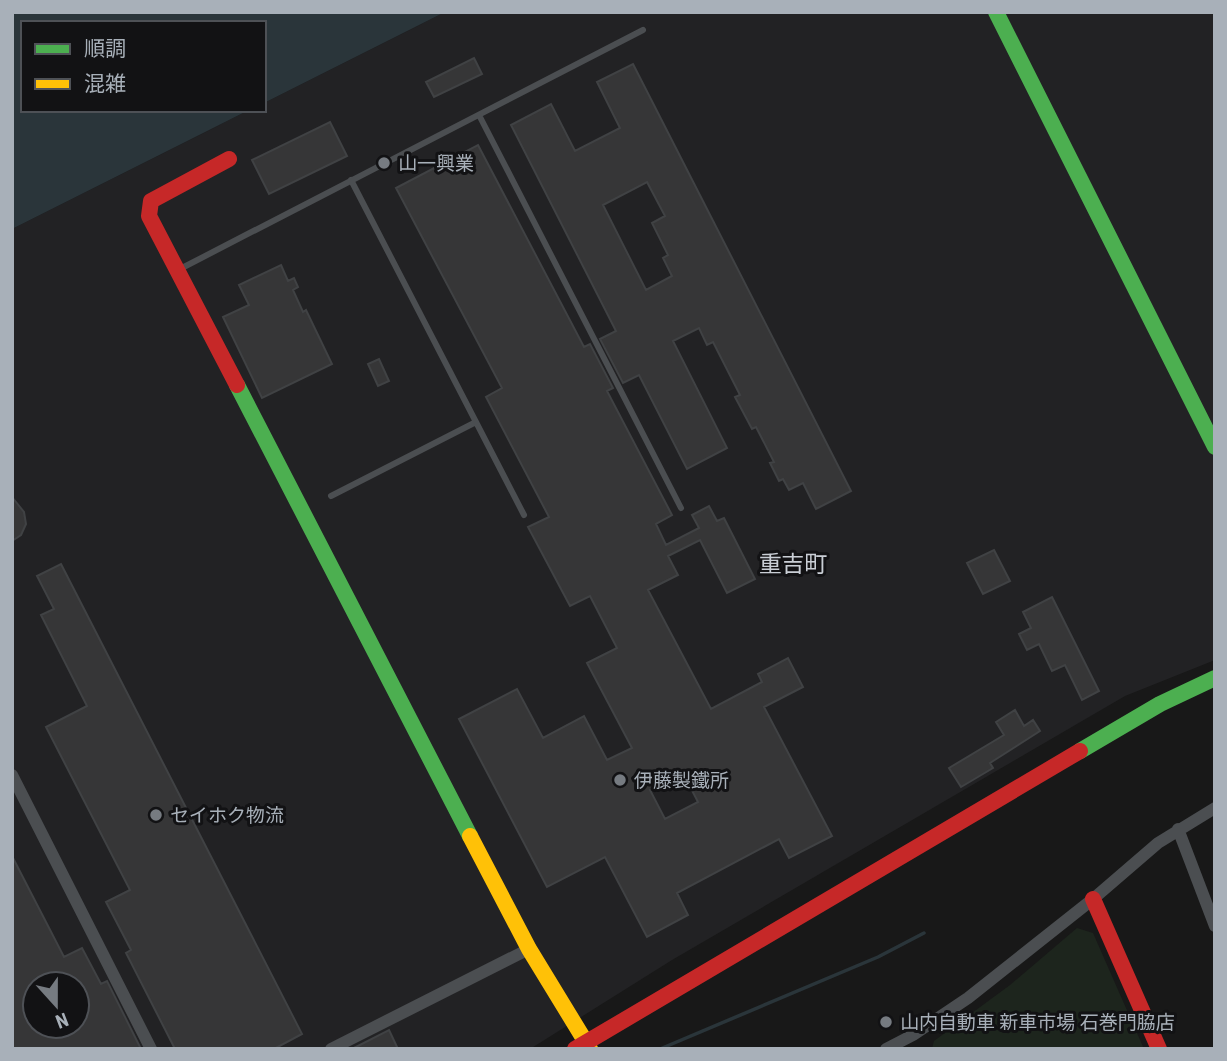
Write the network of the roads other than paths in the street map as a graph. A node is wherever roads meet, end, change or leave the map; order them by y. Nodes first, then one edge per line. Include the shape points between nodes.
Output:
1 (996, 12) edge
2 (643, 30) dead end
3 (479, 114) junction
4 (229, 159) dead end
5 (351, 180) junction
6 (177, 270) junction
7 (476, 422) junction
8 (1215, 447) edge
9 (331, 496) dead end
10 (681, 508) dead end
11 (524, 515) dead end
12 (1215, 678) edge
13 (12, 775) edge
14 (1215, 808) edge
15 (1178, 829) junction
16 (1093, 899) junction
17 (1215, 926) edge
18 (529, 949) junction
19 (913, 1035) junction
20 (582, 1048) edge
21 (151, 1049) edge
22 (331, 1049) edge
23 (886, 1049) edge
24 (919, 1049) edge
25 (1160, 1049) edge

1 - 8 street
2 - 3 lane
3 - 5 lane
3 - 10 lane
4 - 6 street via 151,201 149,216
5 - 6 lane
5 - 7 lane
6 - 18 street
7 - 9 lane
7 - 11 lane
12 - 20 street via 1160,704
13 - 21 street
14 - 15 street
15 - 16 street
15 - 17 street
16 - 19 street via 968,998
16 - 25 street
18 - 20 street
18 - 22 street
19 - 23 street
19 - 24 street

